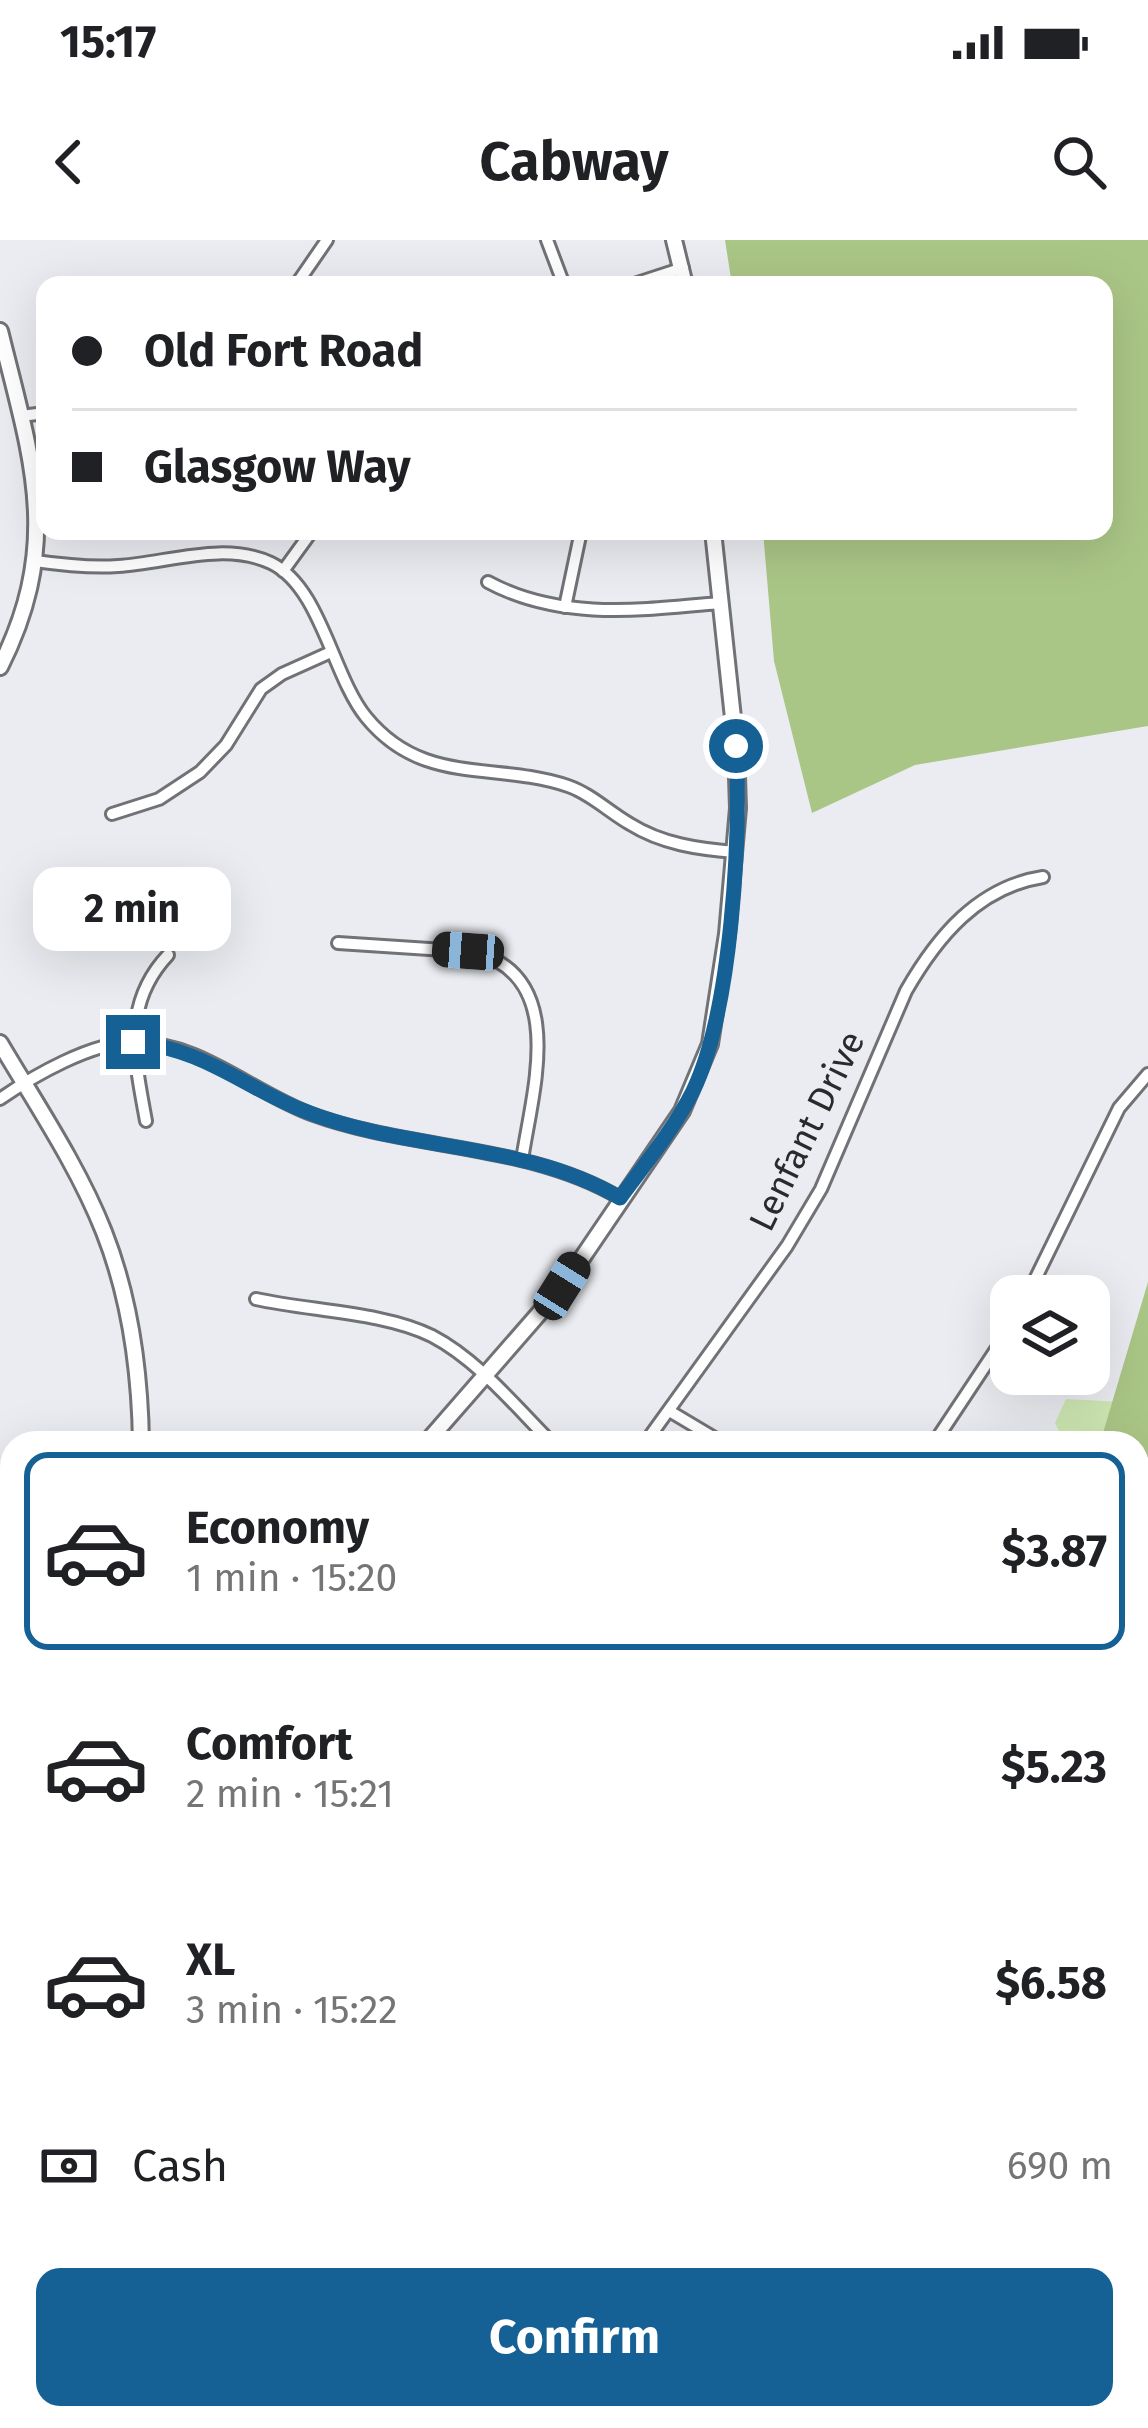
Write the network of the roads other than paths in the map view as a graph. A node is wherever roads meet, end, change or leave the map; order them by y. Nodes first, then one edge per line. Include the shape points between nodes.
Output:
1 (327, 240) edge
2 (547, 240) edge
3 (674, 240) edge
4 (682, 268) junction
5 (302, 276) edge
6 (561, 276) edge
7 (658, 276) edge
8 (684, 276) edge
9 (0, 331) edge
10 (36, 414) edge
11 (21, 416) junction
12 (36, 493) edge
13 (36, 530) edge
14 (306, 540) edge
15 (579, 540) edge
16 (714, 540) edge
17 (35, 561) junction
18 (284, 571) junction
19 (488, 582) dead end
20 (719, 603) junction
21 (566, 607) junction
22 (331, 652) junction
23 (0, 667) edge
24 (112, 814) dead end
25 (735, 852) junction
26 (1043, 877) dead end
27 (338, 943) dead end
28 (168, 955) dead end
29 (0, 1042) edge
30 (133, 1042) junction
31 (1148, 1074) edge
32 (23, 1082) junction
33 (0, 1099) edge
34 (146, 1121) dead end
35 (521, 1160) junction
36 (620, 1198) junction
37 (1038, 1275) edge
38 (256, 1298) dead end
39 (990, 1359) edge
40 (485, 1376) junction
41 (670, 1412) junction
42 (140, 1431) edge
43 (437, 1431) edge
44 (540, 1431) edge
45 (655, 1431) edge
46 (702, 1431) edge
47 (942, 1431) edge

1 - 5 street
2 - 6 street
3 - 4 main road
4 - 7 street
4 - 8 main road
9 - 11 main road
10 - 11 street
11 - 12 main road
13 - 17 main road
14 - 18 street
15 - 21 street
16 - 20 main road
17 - 18 street via 115,567 230,553
17 - 23 main road via 25,613
18 - 22 street
19 - 21 street
20 - 21 street
20 - 25 main road via 736,746
22 - 24 street via 261,689 200,772 159,799
22 - 25 street via 366,717 415,756 446,769 562,784 658,838
25 - 36 main road via 718,1008 702,1069
26 - 41 street, Lenfant Drive via 1014,881 977,904 923,960 821,1189
27 - 35 street via 475,952 519,983 539,1029
28 - 30 street via 141,995
29 - 32 main road
30 - 32 street via 98,1048
30 - 34 street
30 - 35 street via 193,1053 346,1126
31 - 37 street via 1119,1108
32 - 33 street
32 - 42 main road via 113,1259 137,1368
35 - 36 street
36 - 40 main road via 548,1307
38 - 40 street via 431,1336
39 - 47 street
40 - 43 main road
40 - 44 street
41 - 45 street, Lenfant Drive
41 - 46 street

